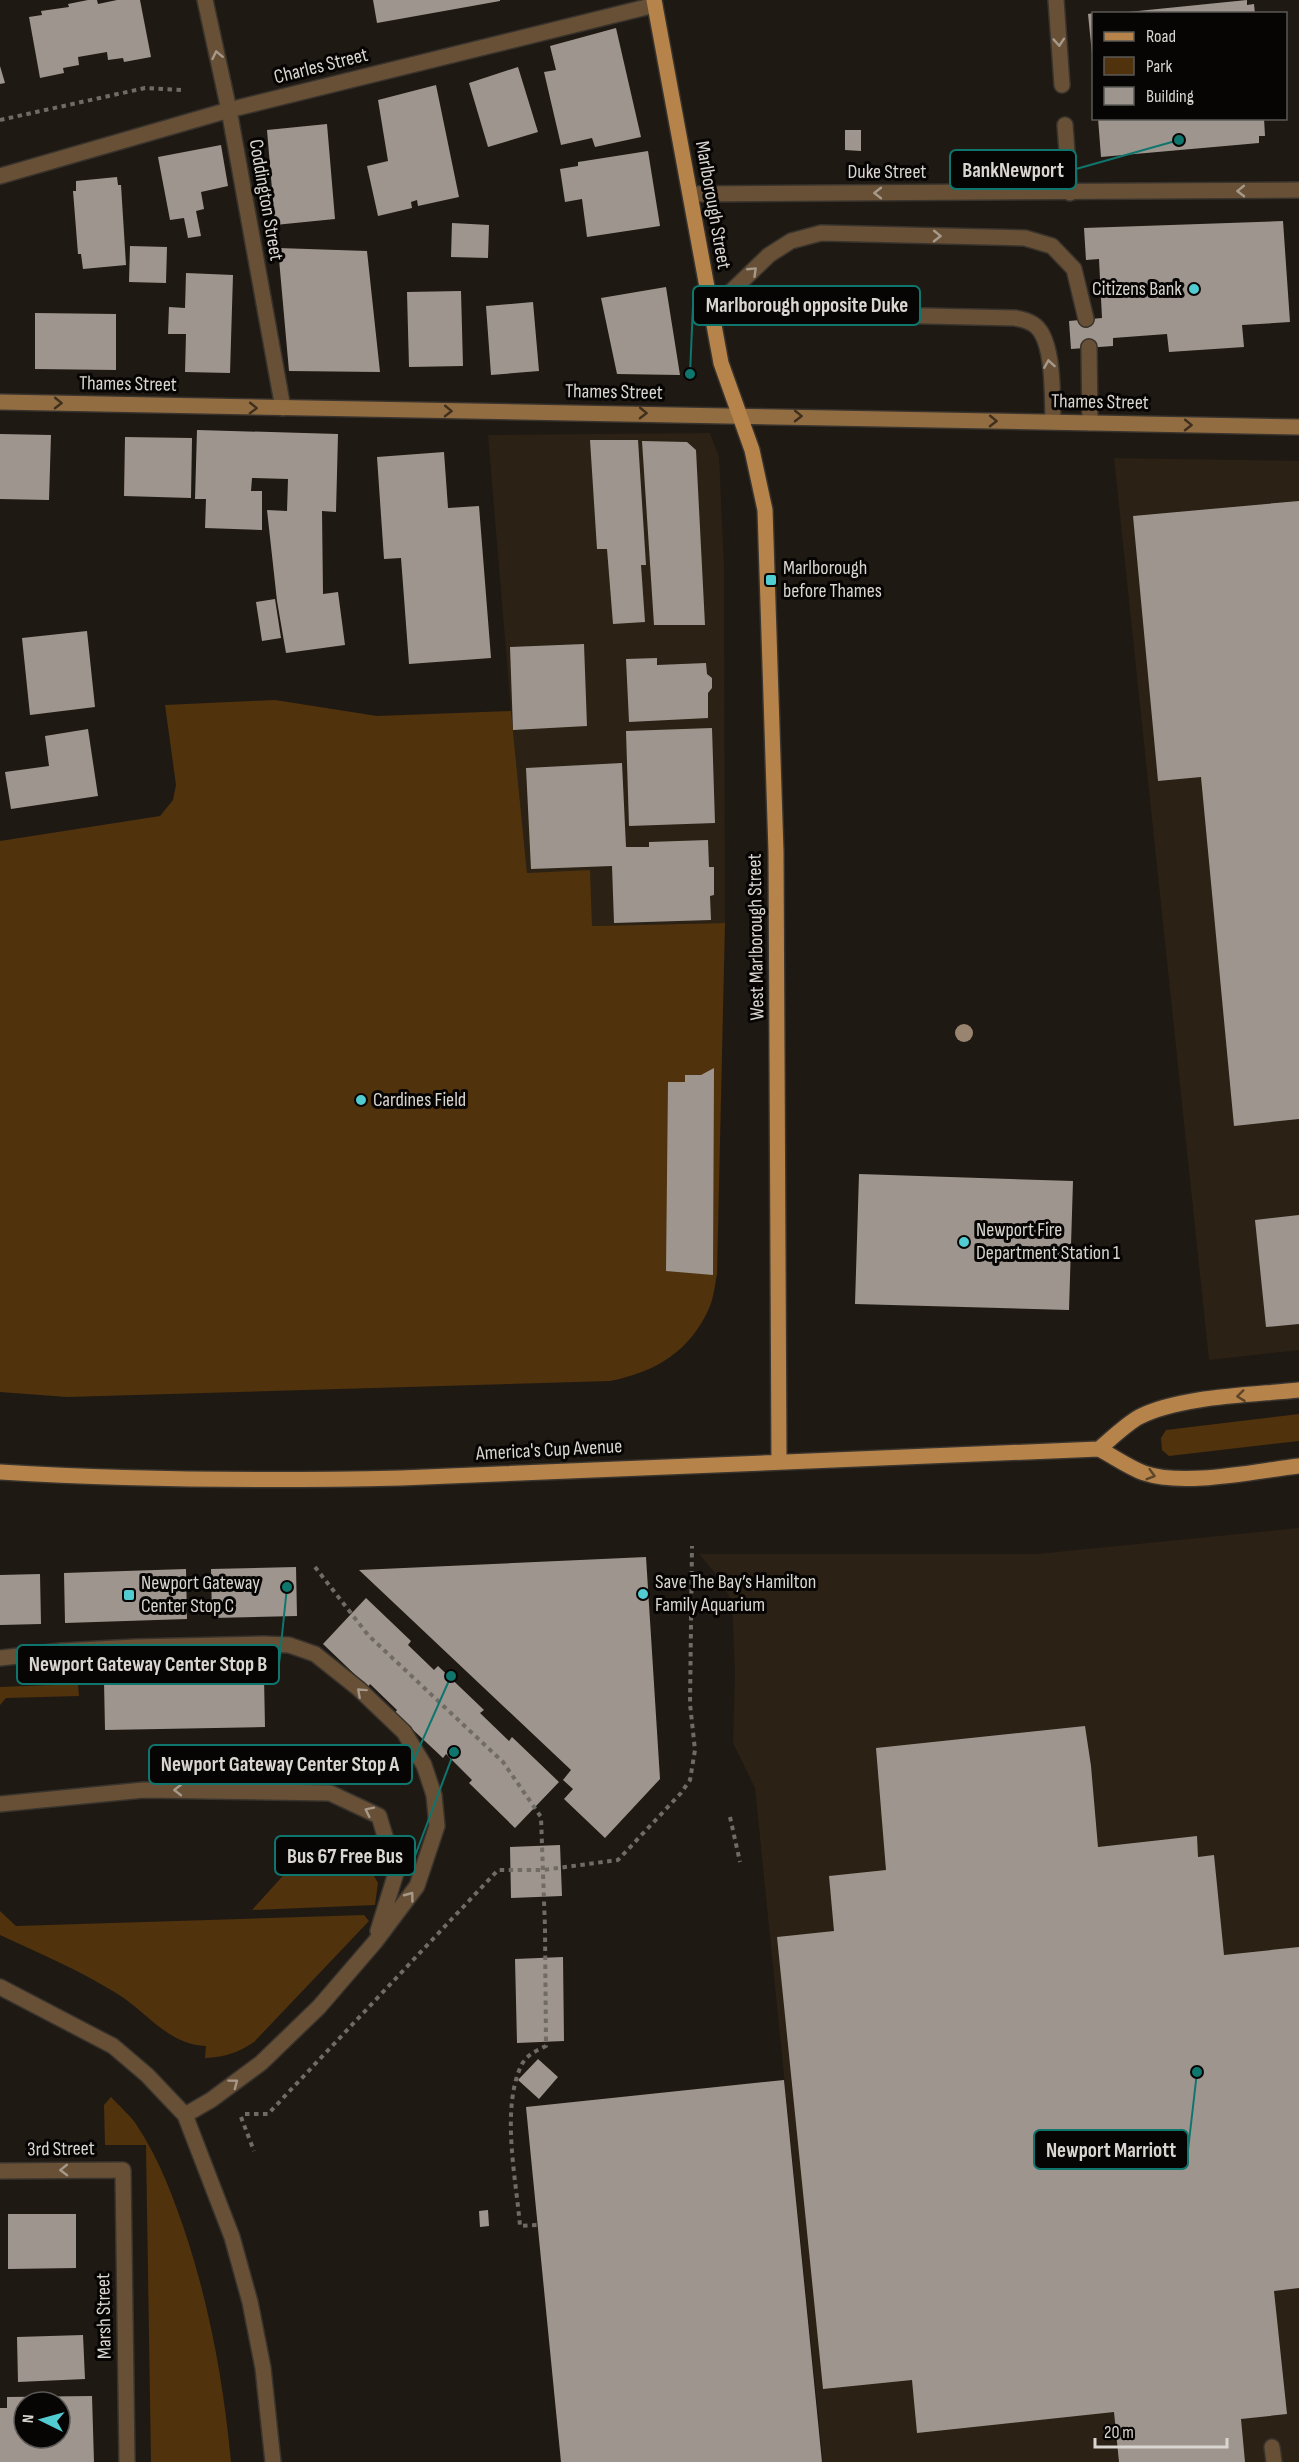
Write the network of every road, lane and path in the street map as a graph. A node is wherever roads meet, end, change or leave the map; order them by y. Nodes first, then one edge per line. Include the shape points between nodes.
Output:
1 (205, 0) edge
2 (1056, 0) edge
3 (655, 2) edge
4 (1062, 85) dead end
5 (188, 90) dead end
6 (229, 110) junction
7 (0, 120) edge
8 (1065, 125) dead end
9 (0, 176) edge
10 (1299, 190) edge
11 (1070, 193) junction
12 (692, 194) junction
13 (711, 311) junction
14 (1086, 320) dead end
15 (1089, 347) dead end
16 (0, 402) edge
17 (283, 408) junction
18 (739, 415) junction
19 (1053, 422) junction
20 (1090, 423) junction
21 (1299, 427) edge
22 (1299, 1390) edge
23 (1099, 1449) junction
24 (779, 1462) junction
25 (1299, 1467) edge
26 (0, 1472) edge
27 (692, 1546) dead end
28 (315, 1567) dead end
29 (0, 1658) edge
30 (0, 1804) edge
31 (730, 1817) dead end
32 (740, 1862) dead end
33 (543, 1870) junction
34 (375, 1942) junction
35 (0, 1987) edge
36 (185, 2115) junction
37 (254, 2151) dead end
38 (123, 2170) joint
39 (0, 2171) edge
40 (537, 2225) dead end
41 (127, 2462) edge
42 (273, 2462) edge

6 -> 1 street, Coddington Street
2 -> 4 street
3 - 6 street, Charles Street
3 - 12 main road, Marlborough Street
5 - 7 path via 145,88
6 - 9 street, Charles Street
6 - 17 street, Coddington Street
8 - 11 street
10 -> 11 street, Duke Street
11 -> 12 street, Duke Street
12 - 13 main road, Marlborough Street
13 -> 14 street via 770,255 791,241 822,233 1024,238 1052,246 1074,269
13 - 18 main road, Marlborough Street via 721,363
19 -> 13 street via 1045,337 1034,324 1015,318
15 - 20 street
16 -> 17 main road, Thames Street
17 -> 18 main road, Thames Street
18 -> 19 main road, Thames Street
18 - 24 main road, West Marlborough Street via 760,482 768,554 779,1042
19 - 20 main road, Thames Street
20 -> 21 main road, Thames Street
22 -> 23 main road via 1156,1409
23 - 24 main road, America's Cup Avenue
23 -> 25 main road via 1142,1472 1164,1478
24 - 26 main road, America's Cup Avenue via 288,1480
27 - 33 path via 690,1704 695,1750 690,1780 618,1860
28 - 33 path via 368,1635 503,1762 541,1817
34 -> 29 street via 417,1886 437,1826 434,1795 424,1765 404,1732 315,1654 289,1645 263,1644 60,1651
34 -> 30 street via 396,1873 379,1816 330,1793 144,1790
31 - 32 path
33 - 37 path via 498,1870 268,2114 240,2115
33 - 40 path via 546,2046 530,2053 521,2064 511,2101 520,2226
36 -> 34 street via 261,2063 319,2007
35 - 36 street via 113,2046
36 - 42 street via 232,2237 250,2302 263,2368
38 -> 39 street, 3rd Street
38 - 41 street, Marsh Street

